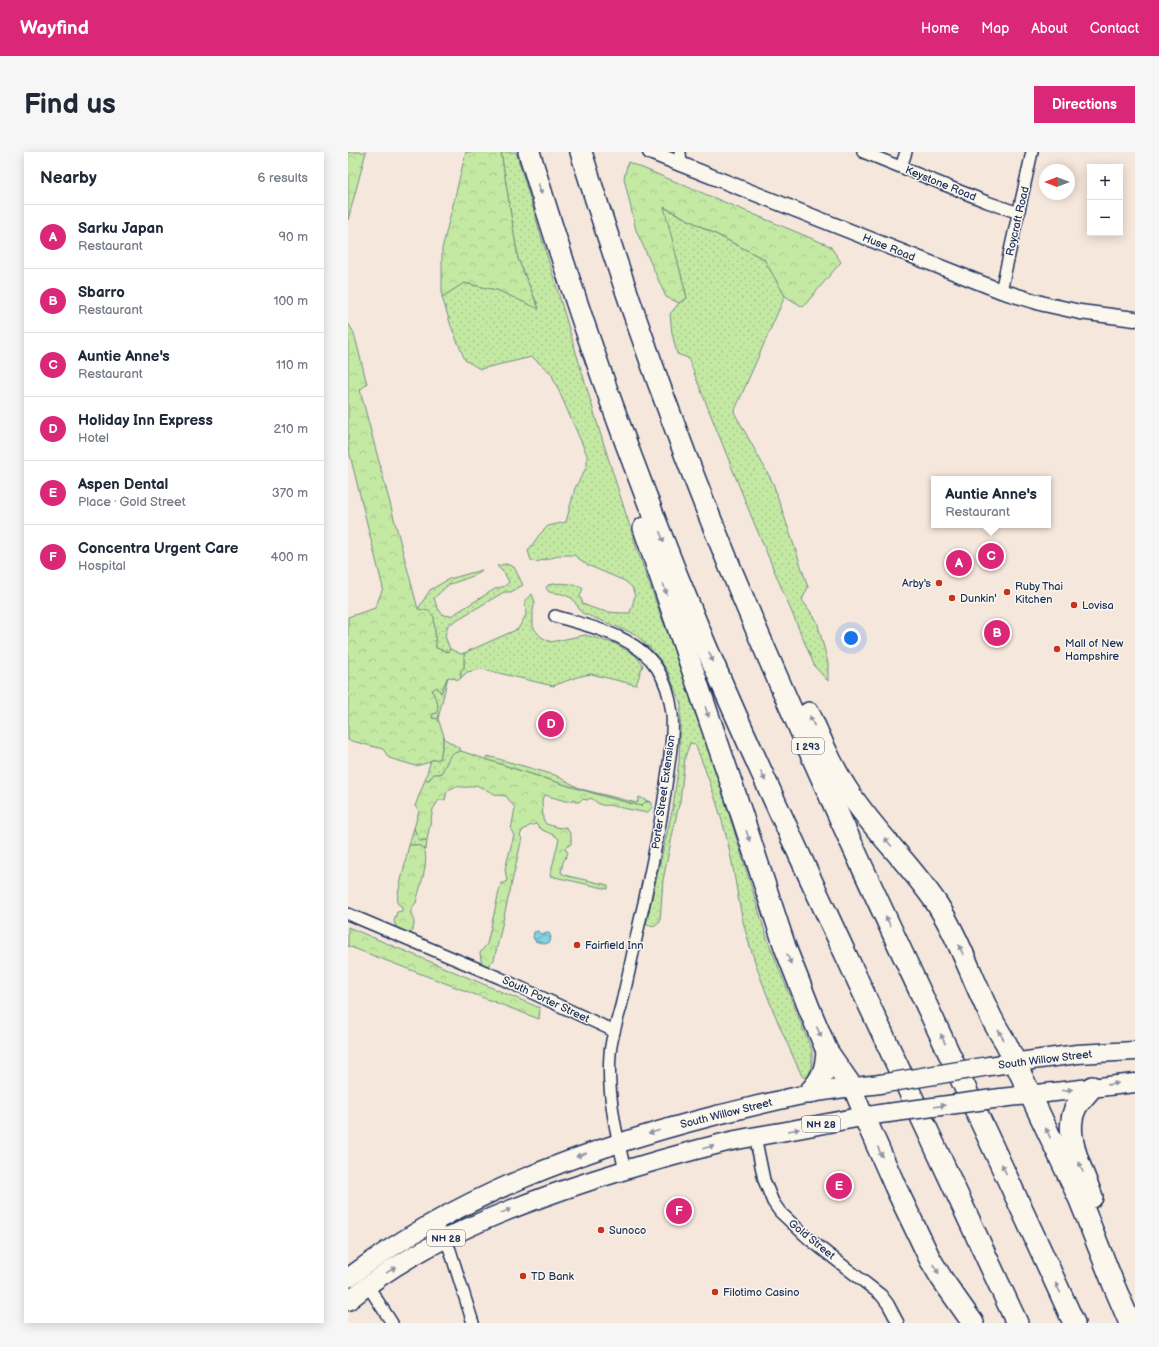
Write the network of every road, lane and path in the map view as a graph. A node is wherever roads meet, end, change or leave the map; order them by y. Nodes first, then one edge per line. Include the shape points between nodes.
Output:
1 (529, 152) edge
2 (581, 152) edge
3 (650, 152) edge
4 (863, 152) edge
5 (906, 152) edge
6 (1032, 152) edge
7 (681, 158) edge
8 (901, 167) junction
9 (1019, 213) junction
10 (1001, 291) junction
11 (1135, 319) edge
12 (584, 325) junction
13 (726, 555) junction
14 (555, 616) dead end
15 (348, 914) edge
16 (614, 1031) junction
17 (828, 1051) junction
18 (1135, 1051) edge
19 (1015, 1062) junction
20 (1135, 1082) edge
21 (852, 1087) junction
22 (1092, 1087) junction
23 (809, 1093) junction
24 (1031, 1095) junction
25 (864, 1116) junction
26 (755, 1136) junction
27 (618, 1142) junction
28 (625, 1170) junction
29 (434, 1222) junction
30 (445, 1239) junction
31 (348, 1278) edge
32 (368, 1286) junction
33 (348, 1302) edge
34 (392, 1323) edge
35 (474, 1323) edge
36 (898, 1323) edge
37 (973, 1323) edge
38 (1017, 1323) edge
39 (1074, 1323) edge
40 (1130, 1323) edge
41 (1134, 1323) edge

1 -> 12 highway
2 - 13 highway, I 293 via 678,436
3 - 7 street, Huse Road
4 - 8 street, Keystone Road
5 - 8 street
6 - 9 street, Roycraft Road
7 - 10 street, Huse Road
8 - 9 street, Keystone Road
9 - 10 street, Roycraft Road
10 - 11 street, Huse Road via 1080,312
12 -> 17 highway via 642,524 785,948
12 -> 38 highway via 665,545 741,728
19 -> 13 highway via 937,904 850,794 832,764 789,668
39 -> 13 highway, I 293 via 814,762
14 - 16 street, Porter Street Extension via 617,636 640,649 661,675 670,698 672,735 660,825
15 - 16 street, South Porter Street via 500,978
16 - 27 street via 610,1071
17 - 21 highway
17 - 23 highway via 824,1071 819,1082
18 - 19 main road, South Willow Street / NH 28 via 1078,1054
19 - 21 main road, South Willow Street / NH 28, bridge
19 - 24 highway
22 -> 20 main road, NH 28
21 - 23 main road, South Willow Street / NH 28
21 - 25 main road
24 -> 22 main road, NH 28
41 -> 22 highway via 1110,1244 1070,1130 1076,1107
23 -> 27 main road, South Willow Street / NH 28
25 -> 24 main road, NH 28, bridge
40 -> 24 highway via 1080,1200
26 -> 25 main road, NH 28
25 -> 37 highway via 927,1254
28 -> 26 main road, NH 28
26 - 36 street, Gold Street via 764,1180 780,1212 809,1239 881,1295
27 - 28 street
27 -> 29 main road, South Willow Street / NH 28 via 540,1171 478,1198
30 -> 28 main road, NH 28 via 517,1206
29 - 30 street
29 - 31 main road, South Willow Street / NH 28 via 380,1254
32 -> 30 main road, NH 28
30 - 35 street
32 - 33 main road, NH 28
32 - 34 street

